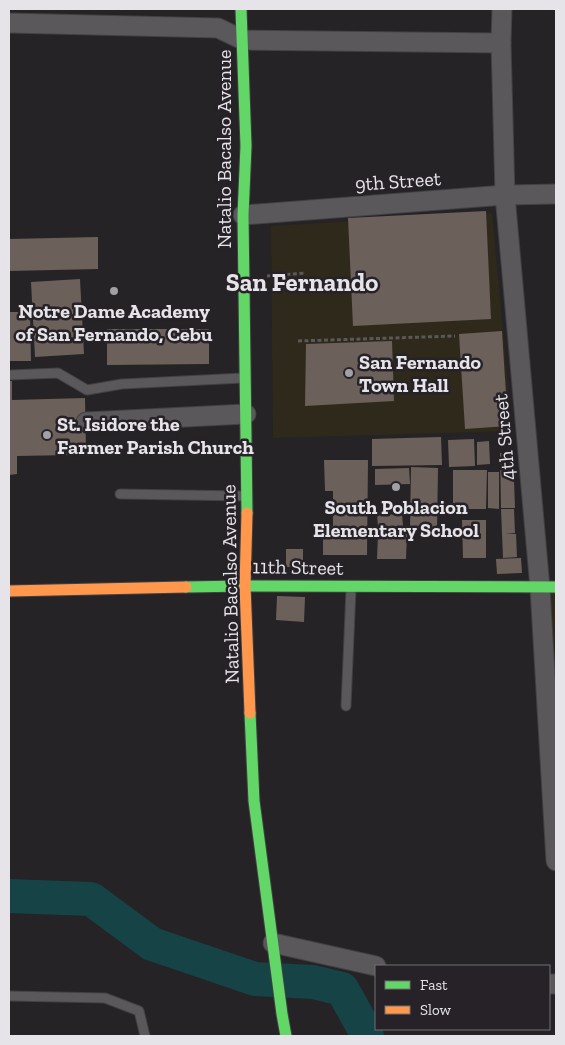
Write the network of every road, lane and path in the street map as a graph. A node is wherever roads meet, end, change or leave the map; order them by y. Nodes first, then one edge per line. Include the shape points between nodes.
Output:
1 (241, 9) edge
2 (502, 9) edge
3 (9, 23) edge
4 (243, 40) junction
5 (501, 44) junction
6 (556, 194) edge
7 (505, 196) junction
8 (243, 215) junction
9 (306, 273) dead end
10 (244, 277) junction
11 (455, 336) dead end
12 (298, 340) dead end
13 (9, 375) edge
14 (245, 378) junction
15 (246, 414) junction
16 (86, 422) dead end
17 (120, 494) dead end
18 (247, 496) junction
19 (245, 586) junction
20 (351, 587) junction
21 (548, 588) edge
22 (9, 591) edge
23 (346, 706) dead end
24 (556, 861) edge
25 (274, 952) junction
26 (375, 966) edge
27 (9, 996) edge
28 (145, 1036) edge
29 (286, 1036) edge

1 - 4 main road, Natalio Bacalso Avenue
2 - 5 street, 4th Street
3 - 4 street via 218,28
4 - 5 street
4 - 8 main road, Natalio Bacalso Avenue via 246,146
5 - 7 street, 4th Street
6 - 7 street, 9th Street
7 - 8 street, 9th Street
7 - 21 street, 4th Street
8 - 10 main road, Natalio Bacalso Avenue
9 - 10 path
10 - 14 main road, Natalio Bacalso Avenue
11 - 12 path
13 - 14 lane via 58,373 87,390 122,384
14 - 15 main road, Natalio Bacalso Avenue
15 - 16 street
15 - 18 main road, Natalio Bacalso Avenue
17 - 18 lane
18 - 19 main road, Natalio Bacalso Avenue
19 - 20 main road, 11th Street
19 - 22 main road, 11th Street
19 - 25 main road, Natalio Bacalso Avenue via 254,801
20 - 21 main road, 11th Street
20 - 23 lane
21 - 24 street, 4th Street
25 - 26 street
25 - 29 main road, Natalio Bacalso Avenue
27 - 28 lane via 105,998 139,1011

